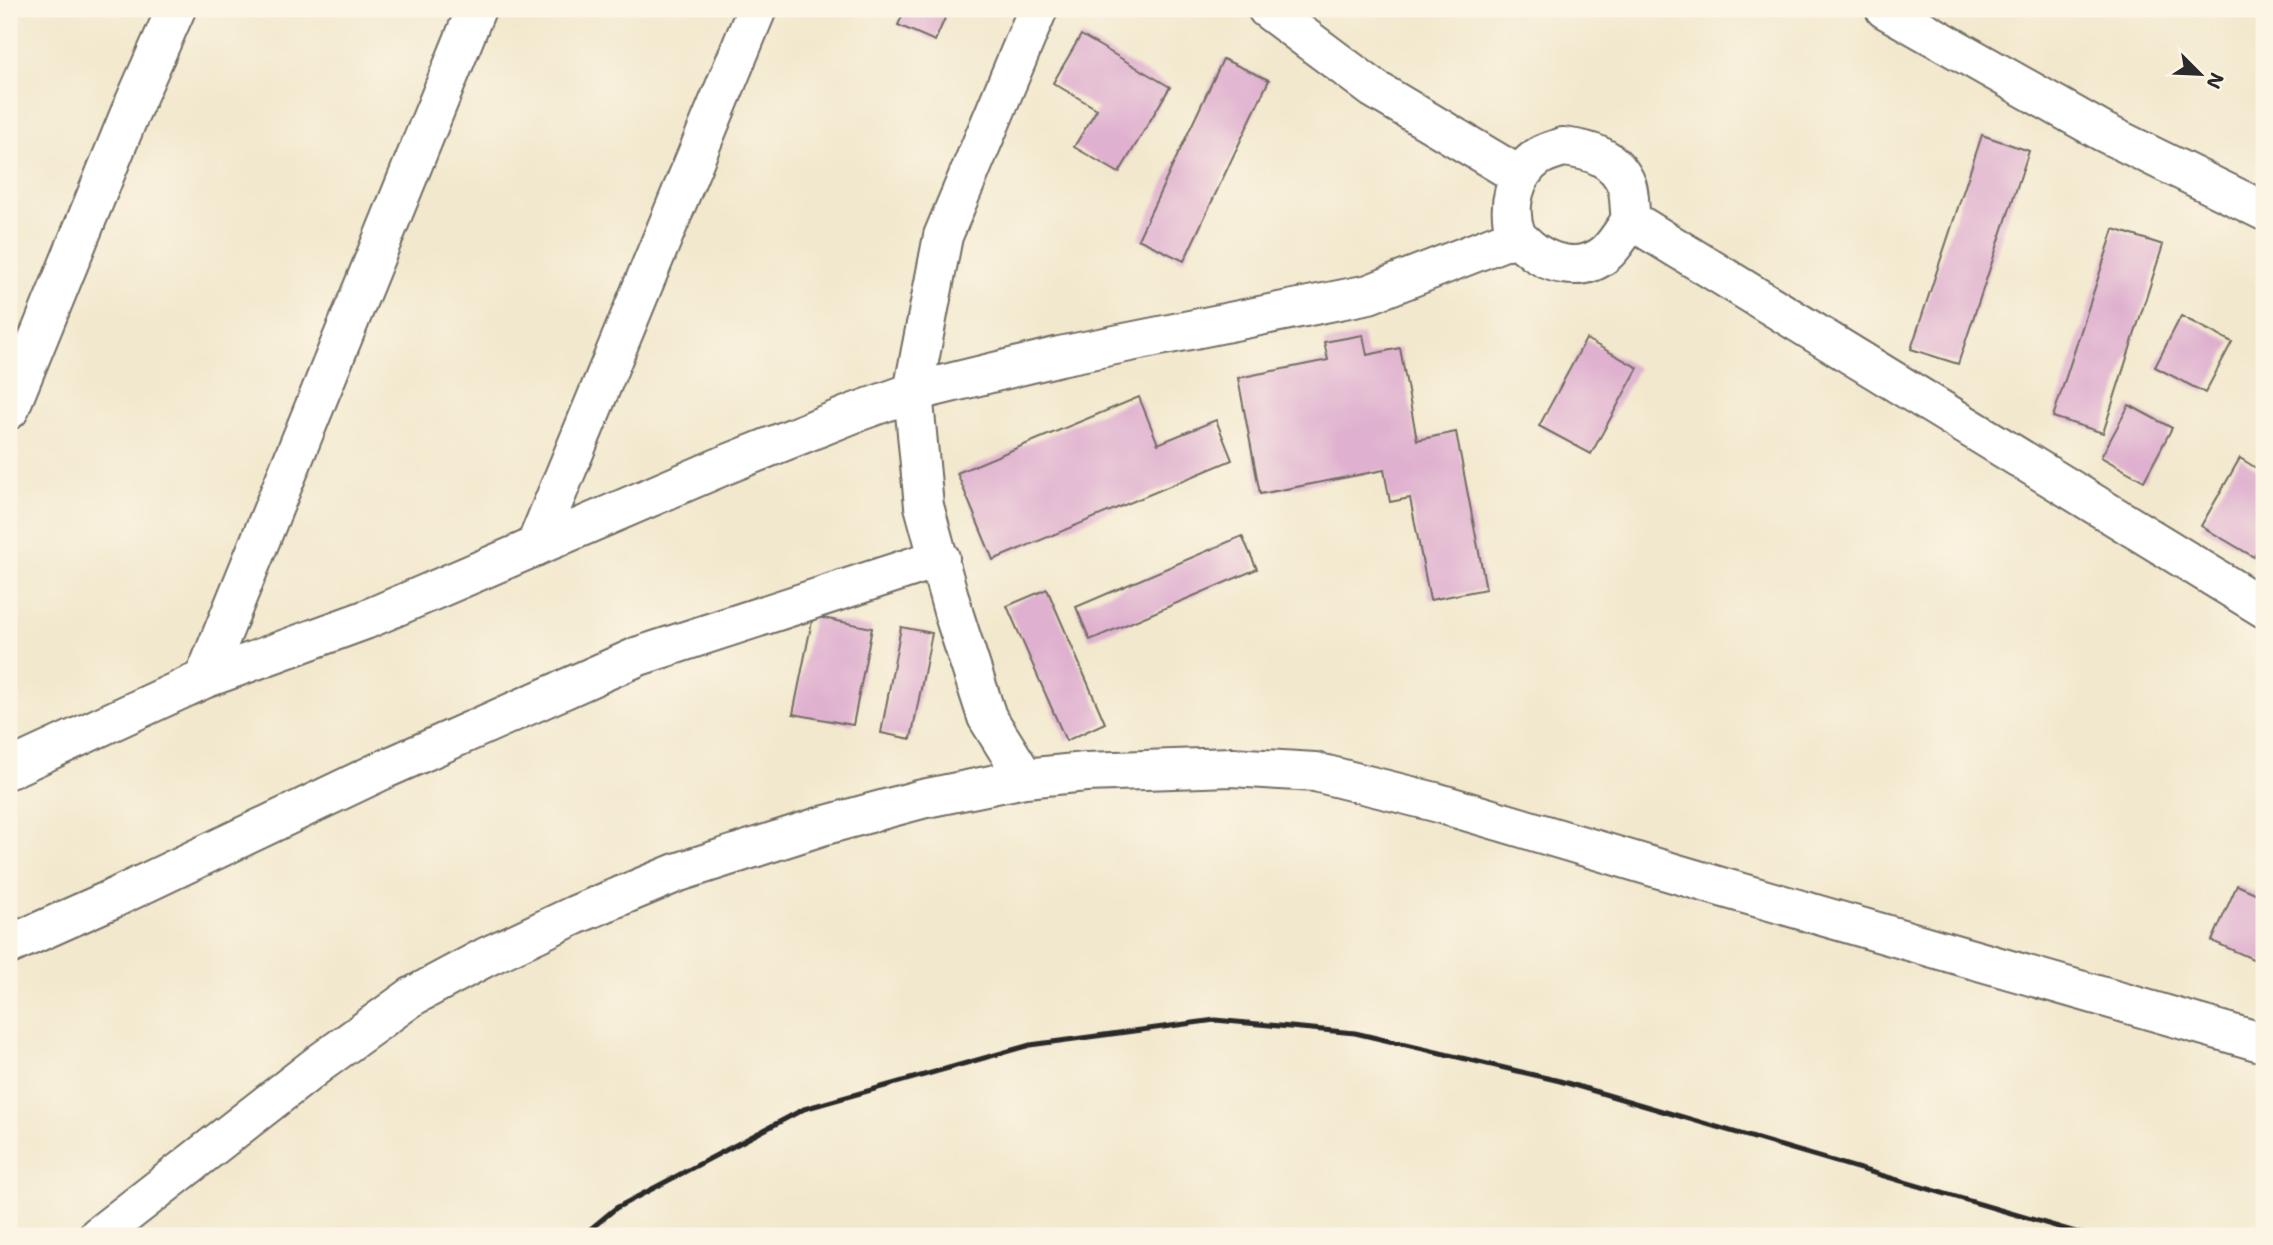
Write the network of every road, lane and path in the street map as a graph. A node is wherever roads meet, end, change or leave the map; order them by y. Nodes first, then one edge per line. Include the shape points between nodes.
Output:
1 (176, 9) edge
2 (476, 9) edge
3 (757, 9) edge
4 (1038, 9) edge
5 (1267, 9) edge
6 (1885, 9) edge
7 (1520, 176) junction
8 (2264, 211) edge
9 (1631, 220) junction
10 (1517, 236) junction
11 (913, 392) junction
12 (9, 410) edge
13 (535, 547) junction
14 (940, 558) junction
15 (2264, 608) edge
16 (204, 680) junction
17 (9, 769) edge
18 (1024, 778) junction
19 (9, 945) edge
20 (2264, 1044) edge
21 (98, 1236) edge

1 - 12 street
2 - 16 street
3 - 13 street
4 - 11 street via 943,236
5 - 7 street via 1374,89
6 - 8 street via 2103,132
7 - 9 street via 1538,157 1563,147 1590,150 1612,164 1627,186
7 - 10 street via 1512,198
9 - 10 street via 1605,255 1583,264 1560,265 1539,256
9 - 15 street
10 - 11 street via 1370,294 1059,356
11 - 13 street via 725,465
11 - 14 street via 924,506
13 - 16 street via 365,620
14 - 18 street via 987,717
14 - 19 street via 639,656 362,779
16 - 17 street
18 - 20 street via 1231,767 1315,772 1435,802
18 - 21 street via 822,826 676,873 486,957 403,1003

